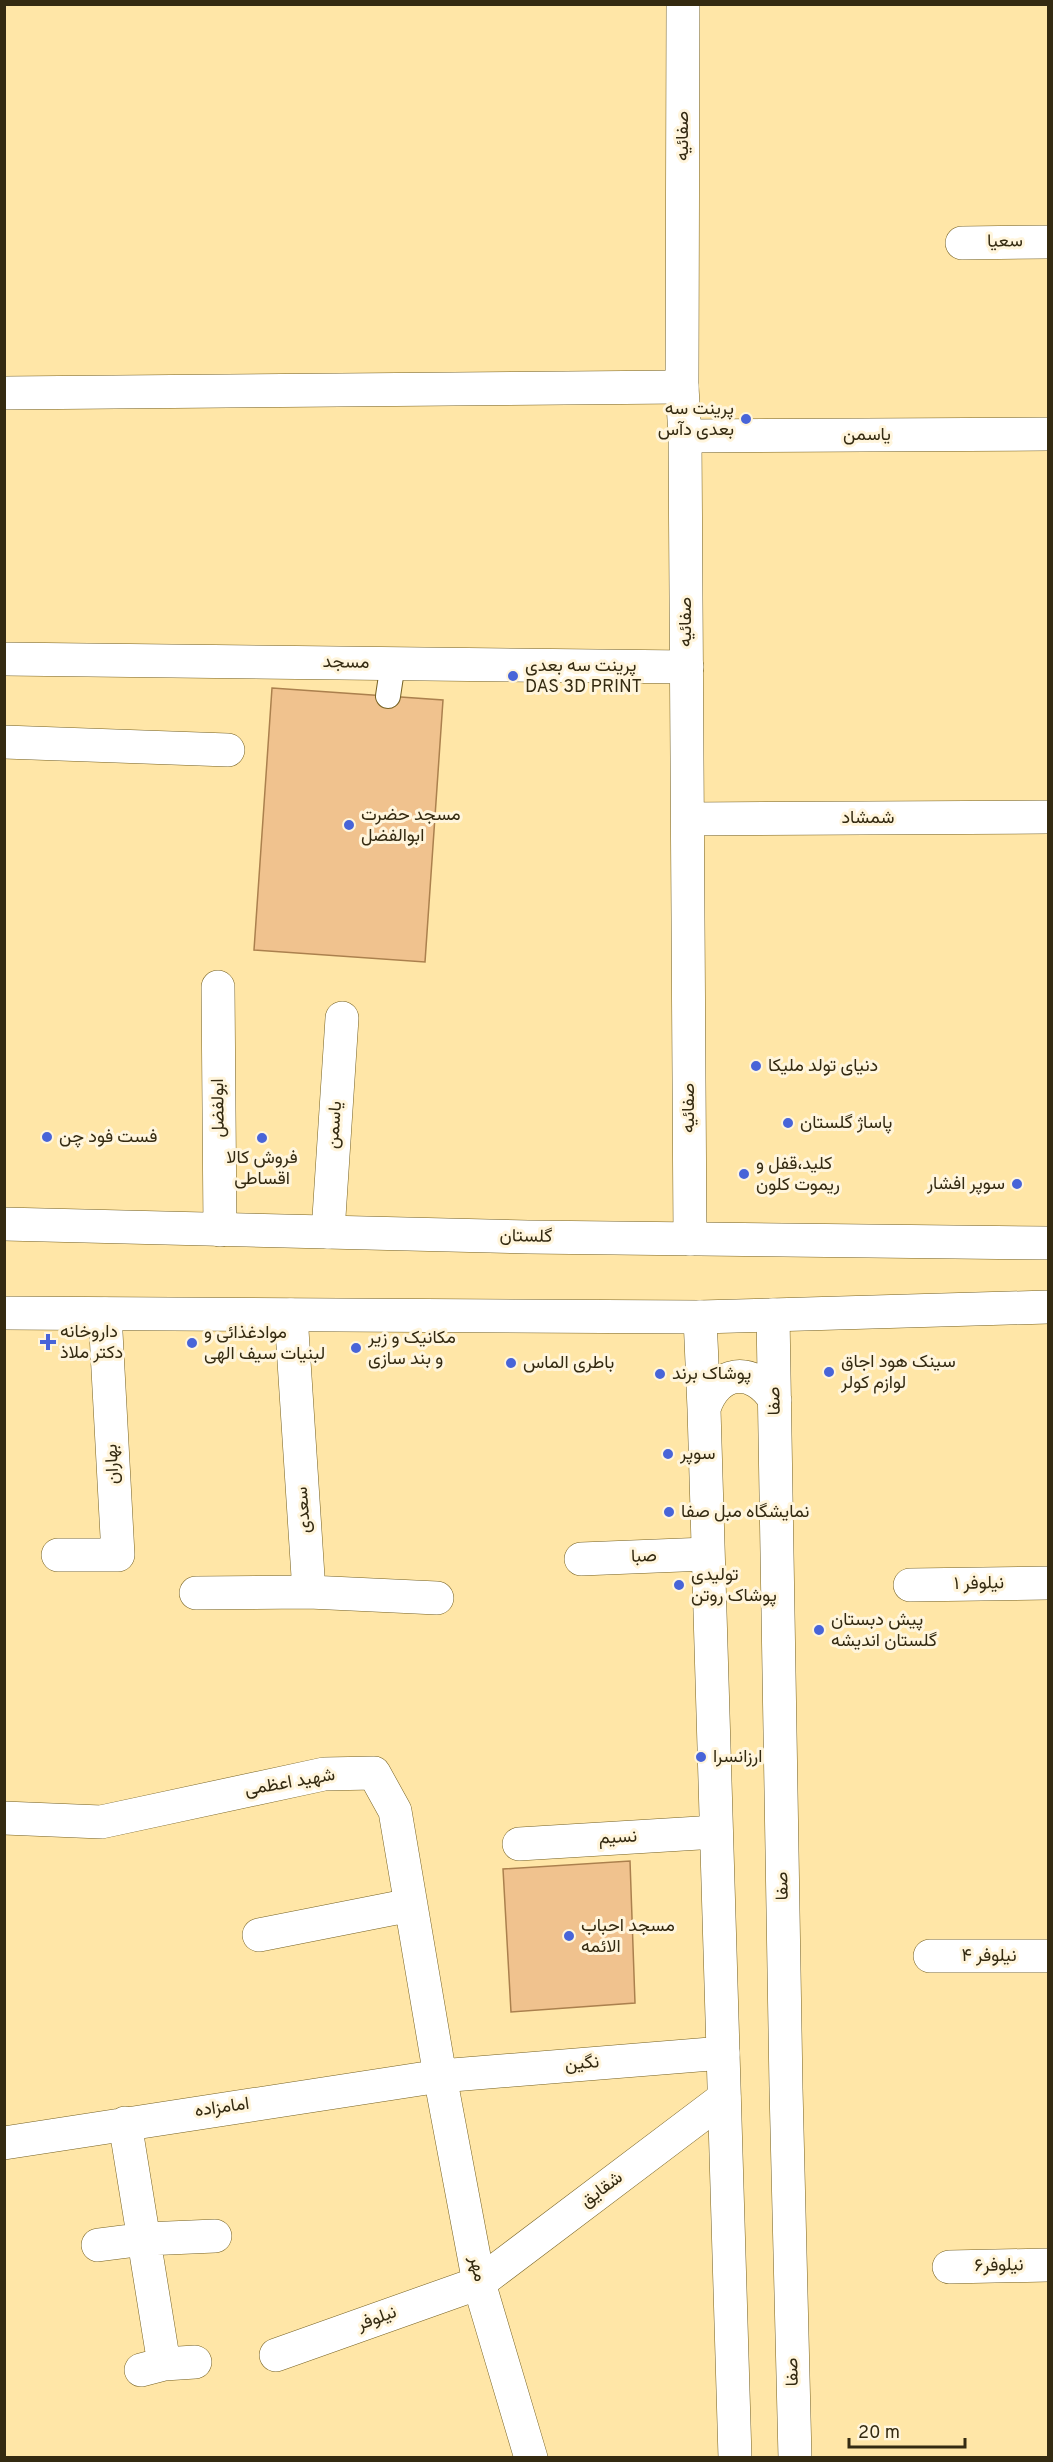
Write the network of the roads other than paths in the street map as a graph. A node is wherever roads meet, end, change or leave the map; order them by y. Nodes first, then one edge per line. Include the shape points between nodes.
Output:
1 (683, 4) edge
2 (1048, 242) edge
3 (962, 243) dead end
4 (682, 387) junction
5 (4, 393) edge
6 (1048, 434) edge
7 (685, 436) junction
8 (4, 659) edge
9 (393, 663) junction
10 (687, 667) junction
11 (388, 696) dead end
12 (4, 742) edge
13 (228, 750) dead end
14 (1048, 817) edge
15 (688, 819) junction
16 (218, 987) dead end
17 (342, 1018) dead end
18 (4, 1224) edge
19 (220, 1230) junction
20 (328, 1232) junction
21 (690, 1239) junction
22 (1048, 1243) edge
23 (1048, 1307) edge
24 (4, 1313) edge
25 (105, 1314) junction
26 (291, 1315) junction
27 (773, 1316) junction
28 (700, 1317) junction
29 (775, 1400) junction
30 (704, 1409) junction
31 (707, 1554) junction
32 (58, 1556) dead end
33 (581, 1559) dead end
34 (1048, 1583) edge
35 (910, 1585) dead end
36 (309, 1592) junction
37 (196, 1593) dead end
38 (437, 1598) dead end
39 (4, 1818) edge
40 (716, 1832) junction
41 (519, 1844) dead end
42 (411, 1905) junction
43 (259, 1935) dead end
44 (930, 1956) dead end
45 (1048, 1956) edge
46 (723, 2053) junction
47 (440, 2076) junction
48 (724, 2098) junction
49 (125, 2123) junction
50 (4, 2143) edge
51 (215, 2236) dead end
52 (145, 2239) junction
53 (98, 2245) dead end
54 (1048, 2265) edge
55 (949, 2267) dead end
56 (479, 2283) junction
57 (276, 2355) dead end
58 (166, 2365) dead end
59 (531, 2457) edge
60 (735, 2457) edge
61 (795, 2457) edge

1 - 4 street, صفائیه
2 - 3 street, سعیا
4 - 5 street
4 - 7 street, صفائیه
6 - 7 street, یاسمن
7 - 10 street, صفائیه
8 - 9 street, مسجد
9 - 10 street, مسجد
9 - 11 lane
10 - 15 street, صفائیه
12 - 13 street
14 - 15 street, شمشاد
15 - 21 street, صفائیه
16 - 19 street, ابولفضل
17 - 20 street, یاسمن
18 - 19 street, گلستان
19 - 20 street, گلستان
20 - 21 street, گلستان
21 - 22 street, گلستان
23 - 27 street
24 - 25 street
25 - 26 street
25 - 32 street, بهاران via 118,1555
26 - 28 street
26 - 36 street, سعدی
27 - 28 street
27 - 29 street, صفا
28 - 30 street
29 - 30 street via 766,1386 752,1378 736,1376 720,1382 709,1393
29 - 61 street, صفا
30 - 31 street
31 - 33 street, صبا
31 - 40 street
34 - 35 street, نیلوفر ۱
36 - 37 street
36 - 38 street
39 - 42 street, شهید اعظمی via 101,1822 324,1774 374,1773 395,1811
40 - 41 street, نسیم
40 - 46 street
42 - 43 street
42 - 47 street, شهید اعظمی
44 - 45 street, نیلوفر ۴
46 - 47 street, نگین
46 - 48 street
47 - 49 street, امامزاده
47 - 56 street, مهر
48 - 56 street, شقایق
48 - 60 street
49 - 50 street, امامزاده
49 - 52 street
51 - 52 street
52 - 53 street
52 - 58 street
54 - 55 street, نیلوفر۶
56 - 57 street, نیلوفر
56 - 59 street, مهر

